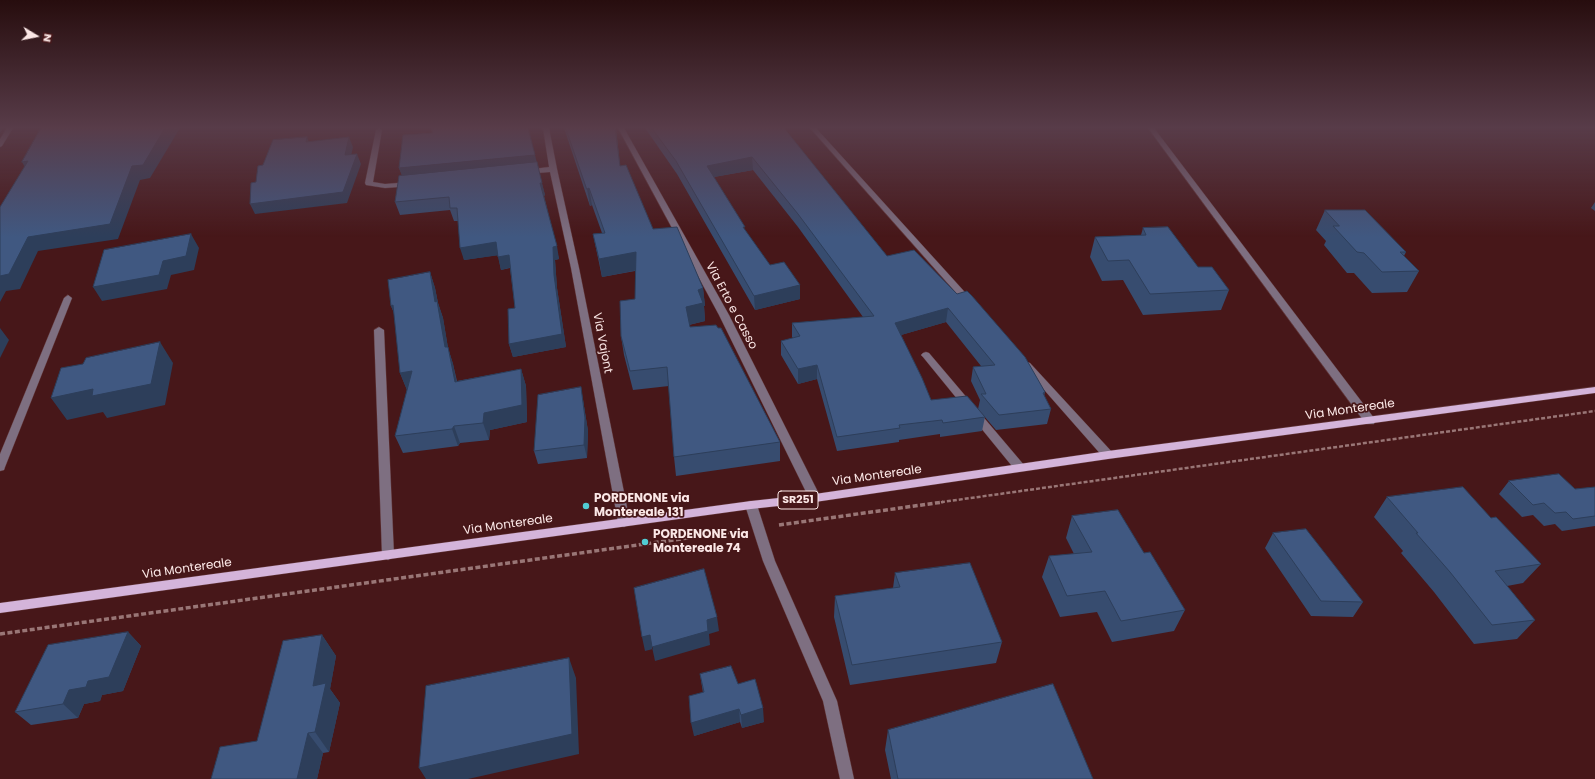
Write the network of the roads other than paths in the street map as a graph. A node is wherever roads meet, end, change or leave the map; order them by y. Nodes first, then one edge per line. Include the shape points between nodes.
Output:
1 (373, 164) edge
2 (552, 164) edge
3 (642, 164) edge
4 (846, 164) edge
5 (1178, 164) edge
6 (553, 169) junction
7 (515, 173) edge
8 (416, 183) edge
9 (68, 298) dead end
10 (974, 308) edge
11 (379, 330) dead end
12 (926, 355) dead end
13 (1023, 361) edge
14 (1595, 390) edge
15 (1370, 421) junction
16 (1108, 455) junction
17 (0, 467) edge
18 (1020, 468) junction
19 (815, 498) junction
20 (751, 505) junction
21 (624, 522) junction
22 (388, 555) junction
23 (0, 608) edge
24 (847, 779) edge

1 - 8 street via 369,183 385,186
2 - 6 street, Via Vajont
3 - 19 street, Via Erto e Casso via 724,315
4 - 10 street
5 - 15 street
6 - 7 street
6 - 21 street, Via Vajont via 575,268
9 - 17 street
11 - 22 street
12 - 18 street
13 - 16 street
14 - 15 main road, Via Montereale / SR251
15 - 16 main road, Via Montereale / SR251
16 - 18 main road, Via Montereale / SR251
18 - 19 main road, Via Montereale / SR251
19 - 20 main road, Via Montereale / SR251
20 - 21 main road, Via Montereale / SR251
20 - 24 street via 769,561 830,701
21 - 22 main road, Via Montereale / SR251
22 - 23 main road, Via Montereale / SR251

